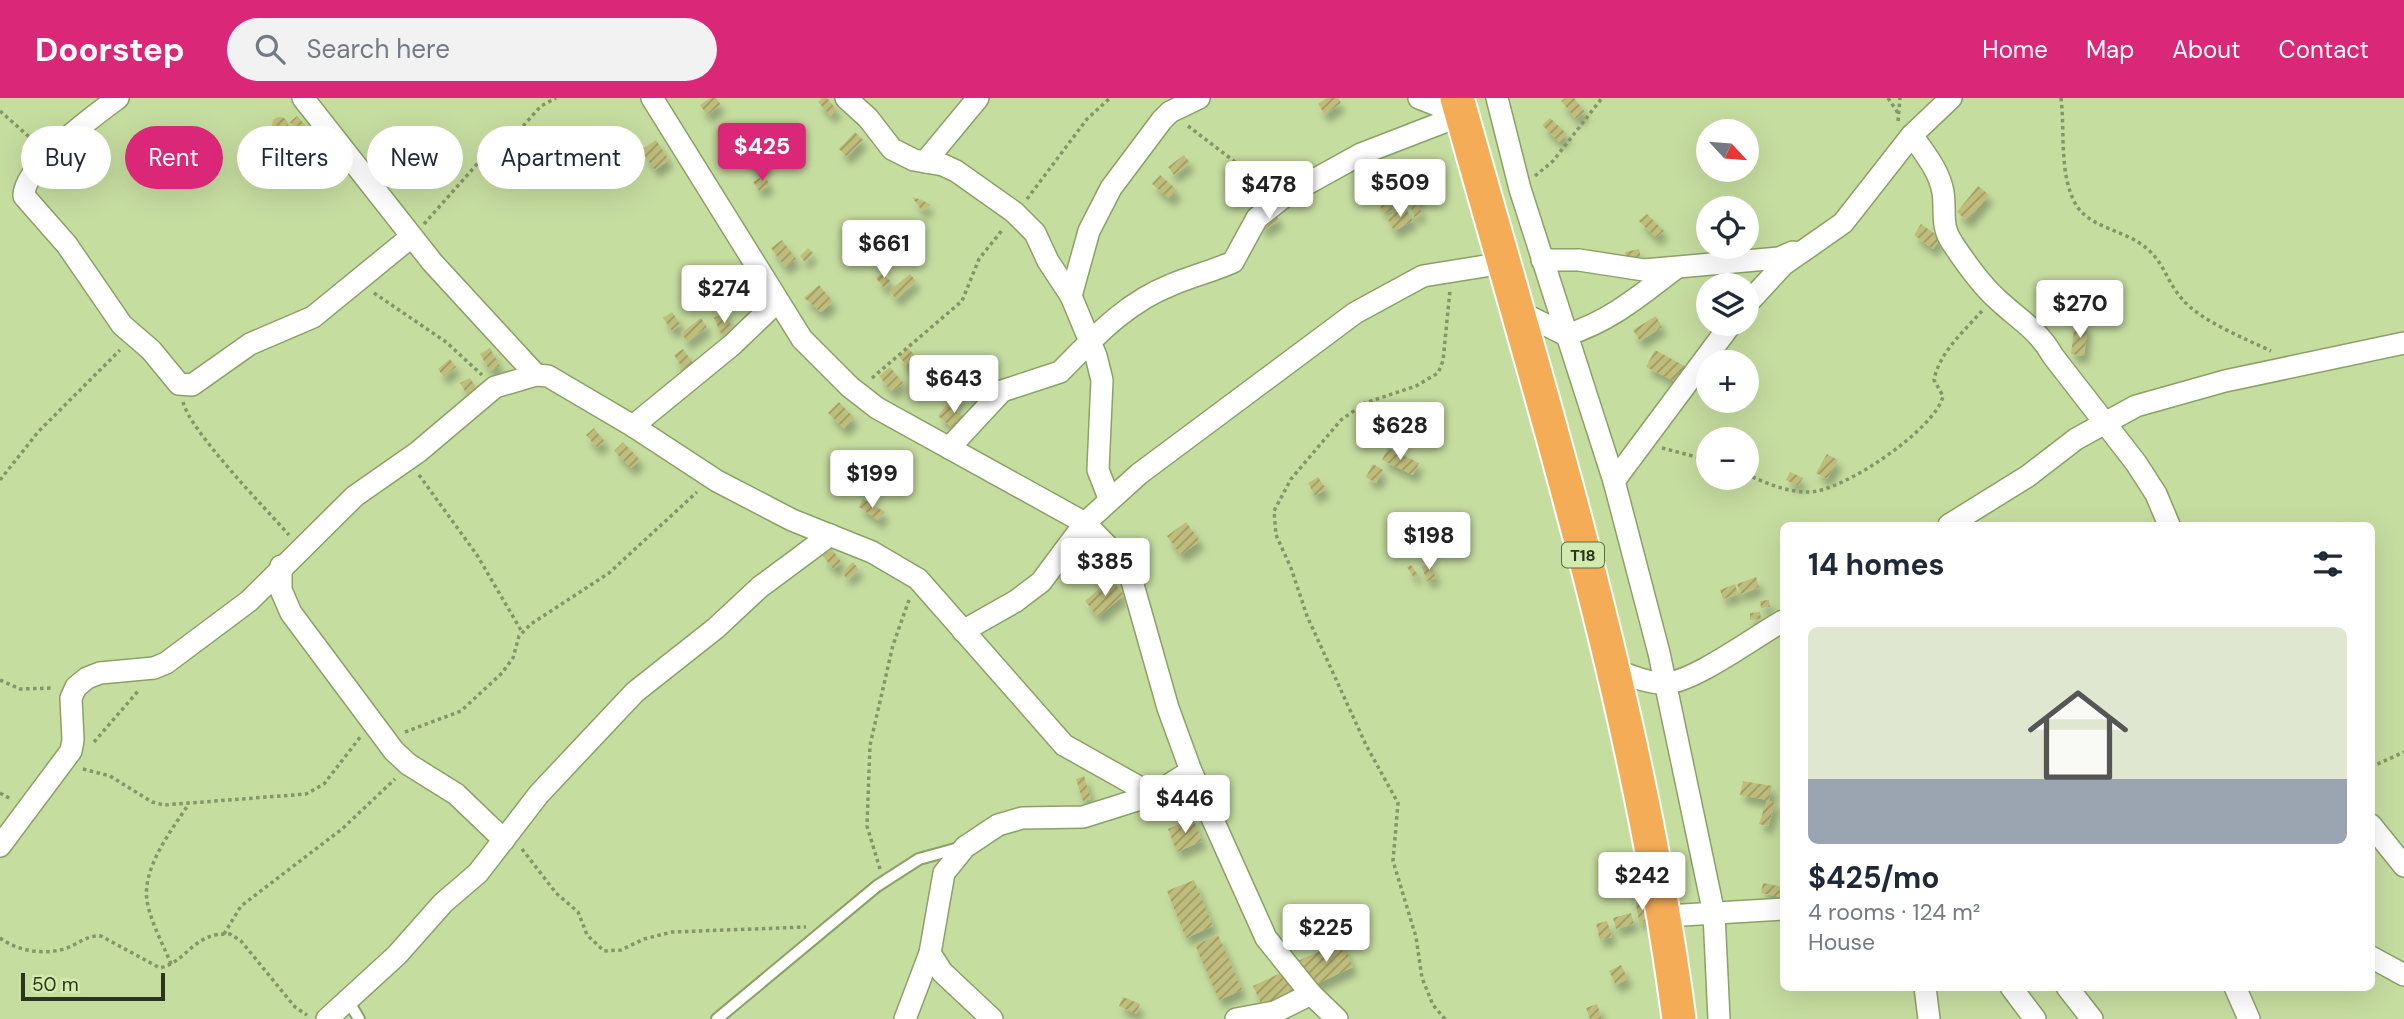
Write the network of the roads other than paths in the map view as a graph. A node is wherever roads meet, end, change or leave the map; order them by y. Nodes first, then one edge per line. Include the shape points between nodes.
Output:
1 (118, 98) edge
2 (303, 98) edge
3 (652, 98) edge
4 (846, 98) edge
5 (978, 98) edge
6 (1199, 98) edge
7 (1419, 98) edge
8 (1497, 98) edge
9 (1951, 98) edge
10 (1459, 107) edge
11 (1912, 135) junction
12 (925, 162) junction
13 (411, 237) junction
14 (1807, 248) junction
15 (1542, 260) junction
16 (1504, 263) junction
17 (1676, 268) junction
18 (1759, 291) edge
19 (1071, 296) junction
20 (778, 301) junction
21 (1518, 311) junction
22 (1566, 335) junction
23 (1722, 336) edge
24 (1090, 340) junction
25 (2404, 343) edge
26 (536, 375) junction
27 (2107, 422) junction
28 (633, 426) junction
29 (949, 448) junction
30 (1614, 481) junction
31 (1109, 498) junction
32 (1955, 522) edge
33 (2168, 522) edge
34 (1085, 523) junction
35 (830, 535) junction
36 (281, 566) junction
37 (1780, 623) edge
38 (962, 631) junction
39 (1613, 669) junction
40 (1666, 683) junction
41 (1191, 771) junction
42 (1153, 795) junction
43 (2375, 830) edge
44 (507, 837) junction
45 (0, 846) edge
46 (965, 846) junction
47 (2404, 866) edge
48 (1780, 909) edge
49 (1714, 914) junction
50 (1666, 916) junction
51 (930, 953) junction
52 (2375, 959) edge
53 (2404, 975) edge
54 (1926, 991) edge
55 (2014, 991) edge
56 (2070, 991) edge
57 (2237, 991) edge
58 (1311, 994) junction
59 (354, 1010) edge
60 (327, 1019) edge
61 (718, 1019) edge
62 (905, 1019) edge
63 (992, 1019) edge
64 (1236, 1019) edge
65 (1337, 1019) edge
66 (1679, 1019) edge
67 (1719, 1019) edge
68 (1929, 1019) edge
69 (2035, 1019) edge
70 (2092, 1019) edge
71 (2249, 1019) edge

1 - 13 street via 55,150 27,181 24,196 67,245 116,317 179,384 192,385 250,344 313,317
2 - 13 street
3 - 20 street
4 - 12 street via 892,149
5 - 12 street
6 - 19 street via 1170,112 1111,188 1089,231
7 - 10 street
8 - 15 street
9 - 11 street
10 - 16 highway, T18
10 - 24 street via 1361,154 1263,211 1233,262 1169,285
11 - 14 street via 1843,223
11 - 27 street via 1936,172 1945,232 1994,297 2033,326
12 - 19 street via 956,171 1017,214 1035,233
13 - 26 street
14 - 17 street via 1779,258
14 - 18 street via 1783,264
15 - 17 street via 1579,260 1644,270
15 - 22 street
16 - 21 highway, T18
16 - 31 street via 1423,276 1356,313
17 - 22 street via 1628,307
19 - 24 street
20 - 28 street
20 - 29 street via 802,339 856,392
21 - 22 street
21 - 39 highway, T18
22 - 30 street
23 - 30 street
24 - 29 street via 1052,377 1002,391
24 - 31 street via 1102,380 1098,470
25 - 27 street via 2176,393 2136,406
26 - 28 street via 558,381
26 - 36 street via 495,387 355,496
27 - 32 street
27 - 33 street via 2156,494
28 - 35 street via 717,481
29 - 34 street
30 - 40 street
31 - 34 street
34 - 38 street via 1041,582
34 - 41 street via 1128,567
35 - 38 street via 872,552 918,579
35 - 44 street via 635,692 539,794
36 - 44 street via 281,590 291,613 377,729 408,764 456,794
36 - 45 street via 249,601 175,657 154,668 100,673 76,687 71,698 73,746 68,766
37 - 40 street via 1690,675
38 - 42 street via 1064,745
39 - 40 street
39 - 50 highway, T18
40 - 49 street
41 - 42 street
41 - 58 street via 1266,938
42 - 46 street via 1083,817 1023,818 998,825
43 - 47 street
44 - 59 street via 397,955
46 - 51 street via 942,880
46 - 61 lane via 919,859 884,881
48 - 49 street
49 - 50 street
49 - 67 street
50 - 66 highway, T18
51 - 62 street
51 - 63 street via 942,972
52 - 53 street
54 - 68 street
55 - 69 street
56 - 70 street
57 - 71 street
58 - 64 street via 1275,1012
58 - 65 street
59 - 60 street

